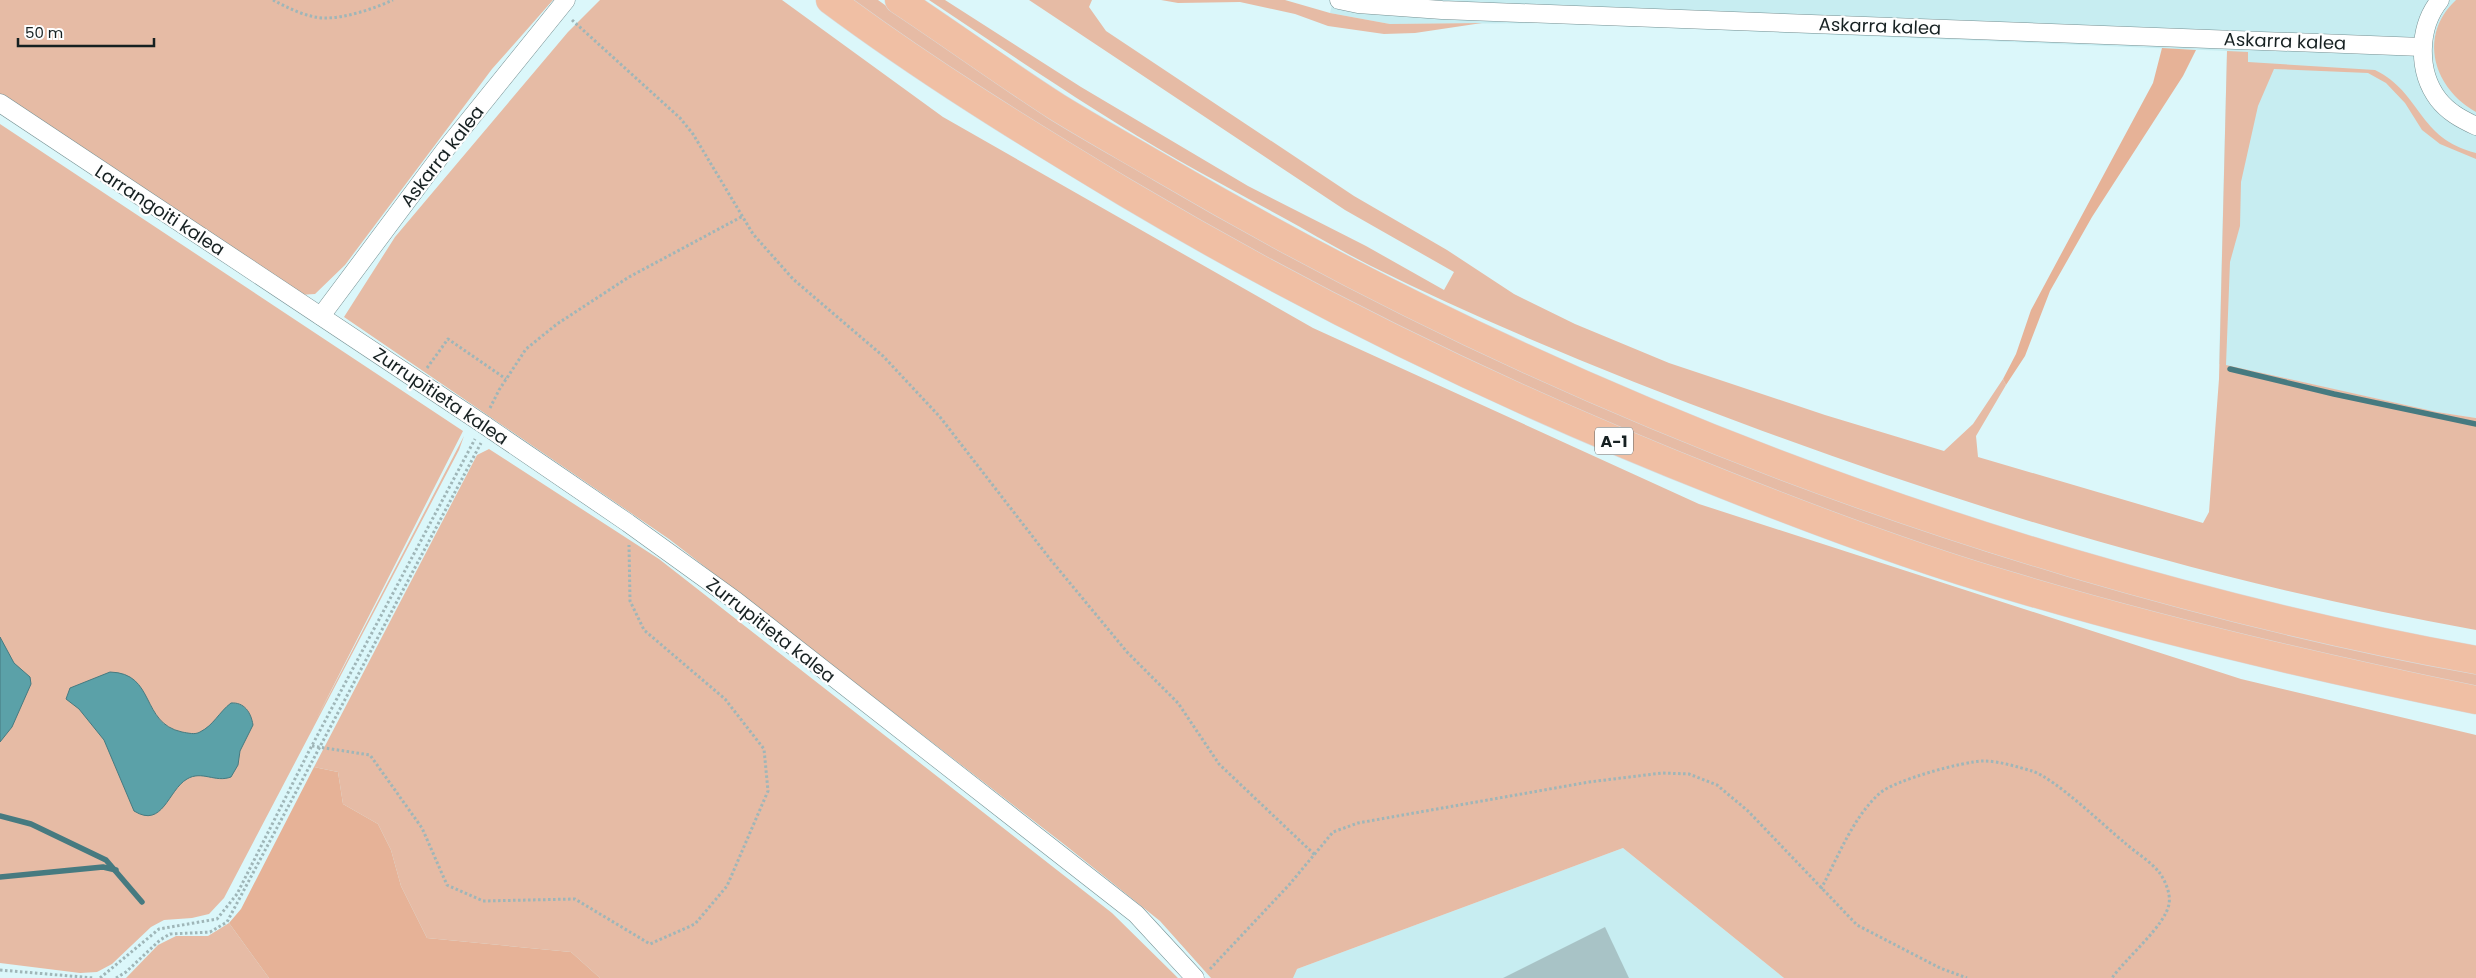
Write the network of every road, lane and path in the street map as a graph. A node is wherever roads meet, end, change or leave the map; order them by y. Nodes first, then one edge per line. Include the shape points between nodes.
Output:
1 (273, 0) edge
2 (393, 0) edge
3 (830, 0) edge
4 (899, 0) edge
5 (1339, 0) edge
6 (2440, 0) edge
7 (563, 4) edge
8 (2422, 47) junction
9 (0, 103) edge
10 (2476, 126) edge
11 (743, 216) junction
12 (321, 316) junction
13 (506, 379) junction
14 (418, 381) junction
15 (480, 434) junction
16 (628, 523) junction
17 (2448, 655) junction
18 (2476, 655) edge
19 (2476, 660) edge
20 (2311, 666) junction
21 (2476, 700) edge
22 (2476, 711) edge
23 (312, 746) junction
24 (320, 747) junction
25 (1316, 856) junction
26 (1821, 889) junction
27 (0, 970) edge
28 (1200, 975) edge
29 (94, 978) edge
30 (100, 978) edge
31 (116, 978) edge
32 (1967, 978) edge
33 (2112, 978) edge

1 - 2 path via 298,12 324,18 346,15
3 - 20 highway, A-1 via 1040,142 1206,240 1346,316 1474,379 1622,445 1887,546 2006,586
4 - 17 highway, A-1 via 1058,107 1232,210 1491,343 1644,411 1787,468 2004,542 2230,606
5 - 8 street, Askarra kalea via 1442,10
6 - 8 street via 2426,26
7 - 11 path via 680,118
7 - 12 street, Askarra kalea via 445,150
8 - 10 street via 2426,74 2438,98 2457,118
9 - 12 street, Larrangoiti kalea
11 - 13 path via 629,278 558,324 526,349
11 - 25 path via 753,234 793,279 883,356 940,417 1050,559 1121,644 1178,702 1219,764
12 - 14 street, Zurrupitieta kalea
13 - 14 path via 448,339
13 - 15 path
14 - 15 street, Zurrupitieta kalea
15 - 16 street, Zurrupitieta kalea
15 - 23 path
15 - 24 path
16 - 24 path via 630,601 644,630 725,699 764,749 768,791 727,886 695,924 650,944 575,899 483,901 448,885 422,828 370,755
16 - 28 street, Zurrupitieta kalea via 736,601 1136,914
17 - 18 highway
17 - 19 highway, A-1
20 - 21 highway, A-1
20 - 22 highway
23 - 24 path
23 - 30 path via 237,894 217,919 159,929
24 - 31 path via 228,922 210,932 170,934
25 - 26 path via 1334,832 1358,823 1589,782 1662,773 1689,774 1717,785 1748,811
25 - 28 path via 1217,963
26 - 32 path via 1857,925 1940,968
26 - 33 path via 1856,824 1880,793 1896,784 1939,770 1984,761 2034,772 2056,786 2142,857 2158,871 2167,886 2169,904 2160,923
27 - 29 path

